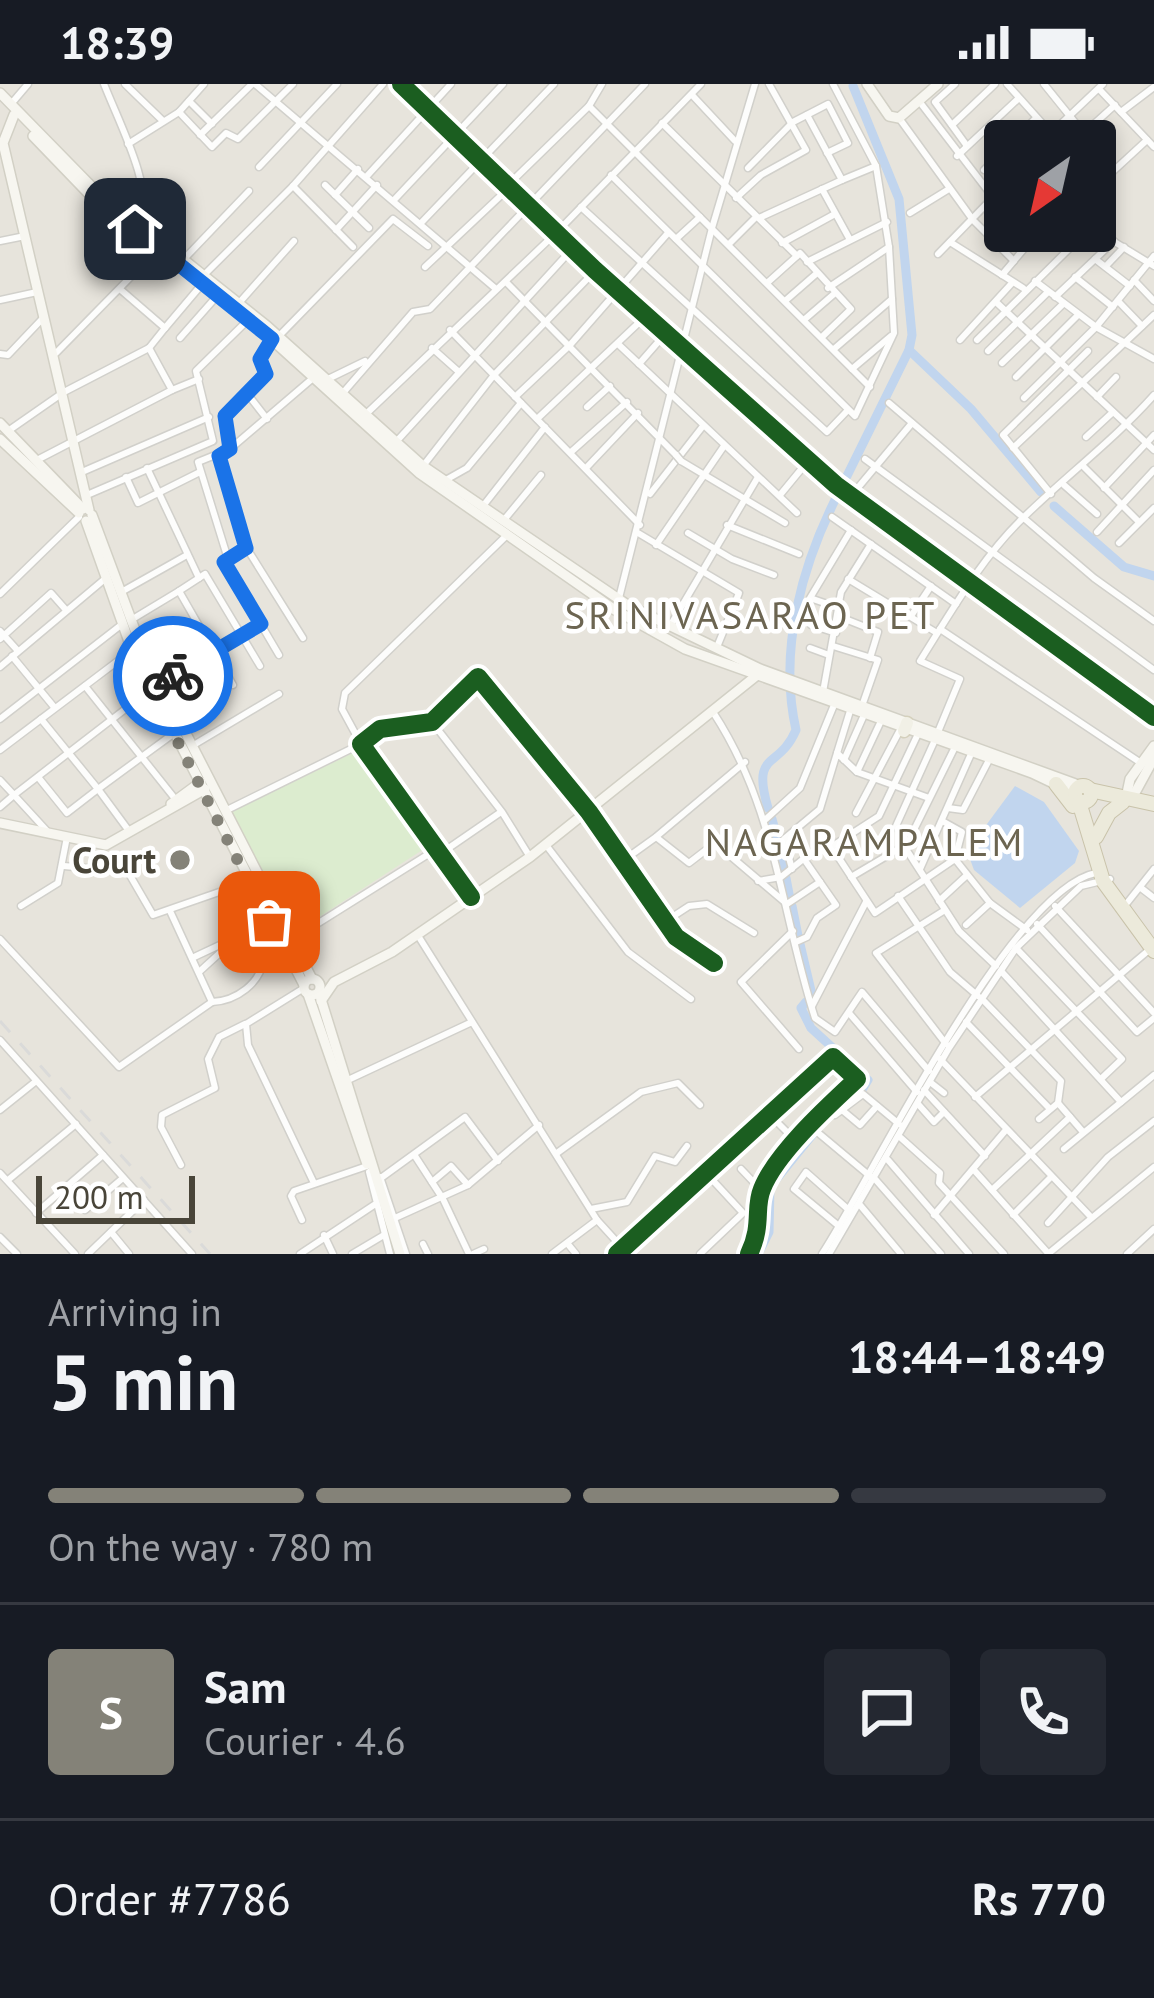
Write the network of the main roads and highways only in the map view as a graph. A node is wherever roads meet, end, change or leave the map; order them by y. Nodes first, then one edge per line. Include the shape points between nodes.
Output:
1 (1056, 784) road end
2 (1127, 800) junction
3 (1154, 807) edge
4 (1091, 831) junction
5 (1104, 876) junction
6 (1153, 946) edge

1 - 4 highway
2 - 3 highway
2 - 4 highway
2 - 4 highway via 1084,795
4 - 5 highway
5 - 6 highway
5 - 6 highway

